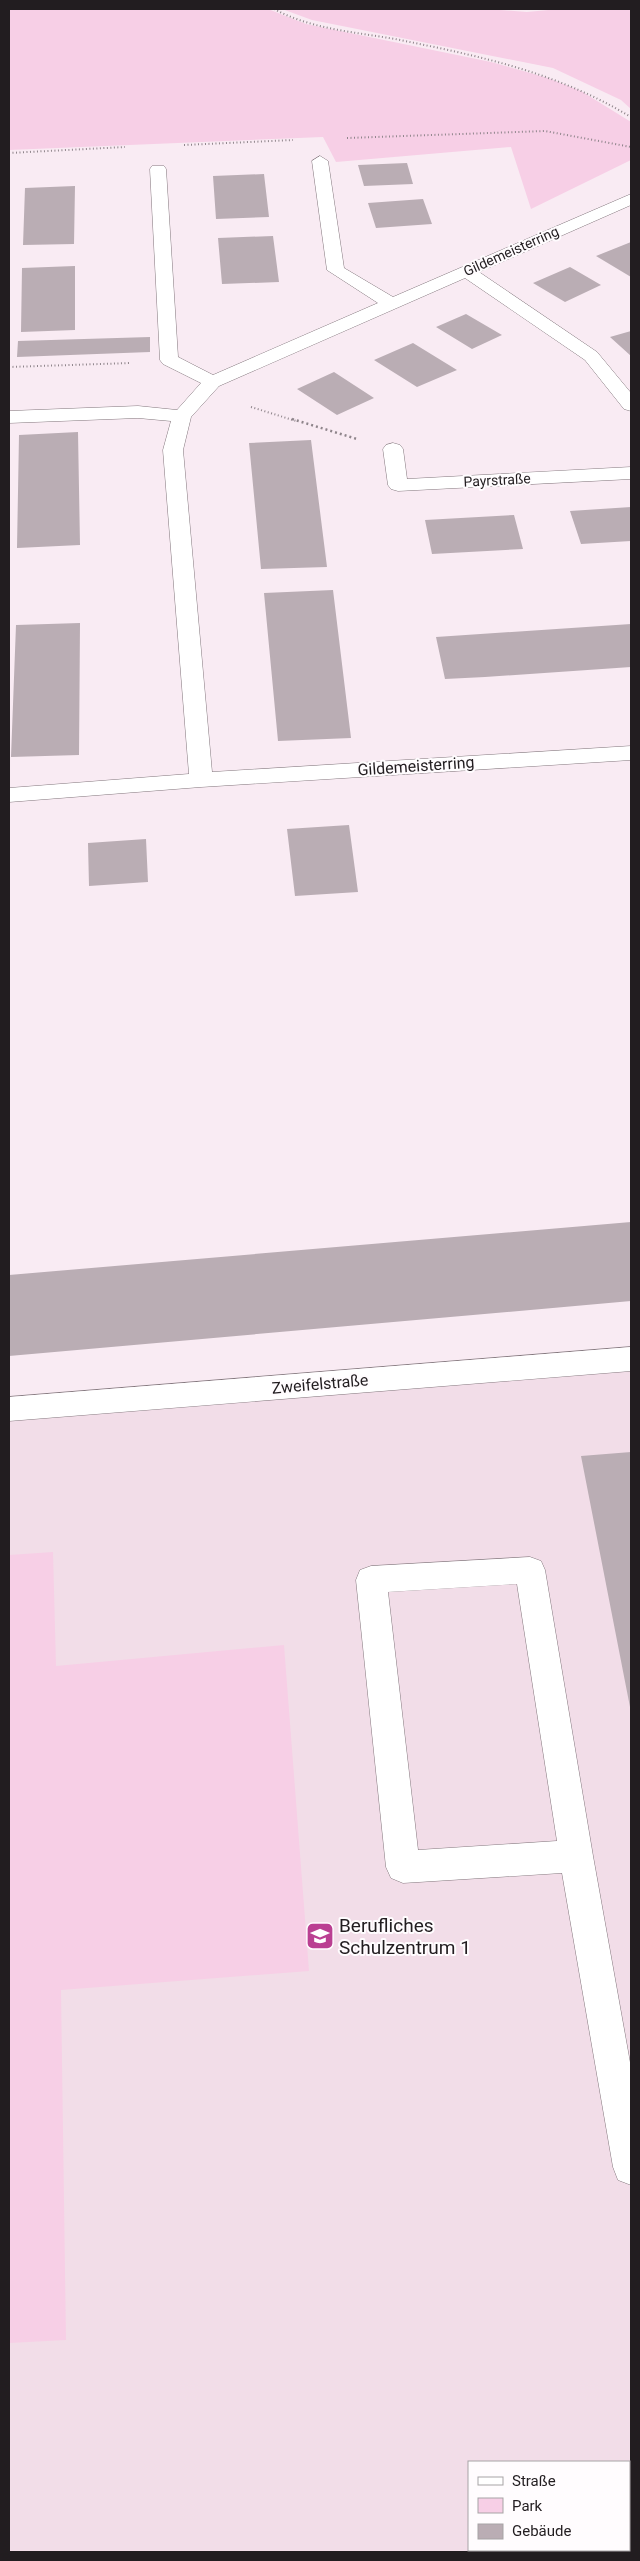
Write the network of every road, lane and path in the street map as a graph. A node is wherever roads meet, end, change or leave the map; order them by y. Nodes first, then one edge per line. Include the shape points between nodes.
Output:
1 (274, 9) edge
2 (631, 117) edge
3 (320, 161) dead end
4 (158, 169) dead end
5 (631, 199) edge
6 (467, 271) junction
7 (391, 303) junction
8 (169, 360) junction
9 (9, 367) edge
10 (212, 382) junction
11 (631, 405) edge
12 (182, 416) junction
13 (9, 417) edge
14 (392, 449) joint
15 (631, 473) edge
16 (631, 753) edge
17 (201, 780) junction
18 (9, 795) edge
19 (631, 1359) edge
20 (9, 1409) edge
21 (576, 1856) junction
22 (631, 2167) edge

1 - 2 path via 308,22 496,60 552,76 584,88
3 - 7 street via 336,270
4 - 8 street
5 - 6 street, Gildemeisterring
6 - 7 street, Gildemeisterring
6 - 11 street via 591,356
7 - 10 street, Gildemeisterring
8 - 9 path
8 - 10 street
10 - 12 street, Gildemeisterring
10 - 14 path via 227,400
12 - 13 street via 138,412
12 - 17 street, Gildemeisterring via 173,450
14 - 15 street, Payrstraße via 398,485
16 - 17 street, Gildemeisterring
17 - 18 street, Gildemeisterring
19 - 20 street, Zweifelstraße
21 - 21 street via 402,1867 371,1580 530,1570
21 - 22 street

